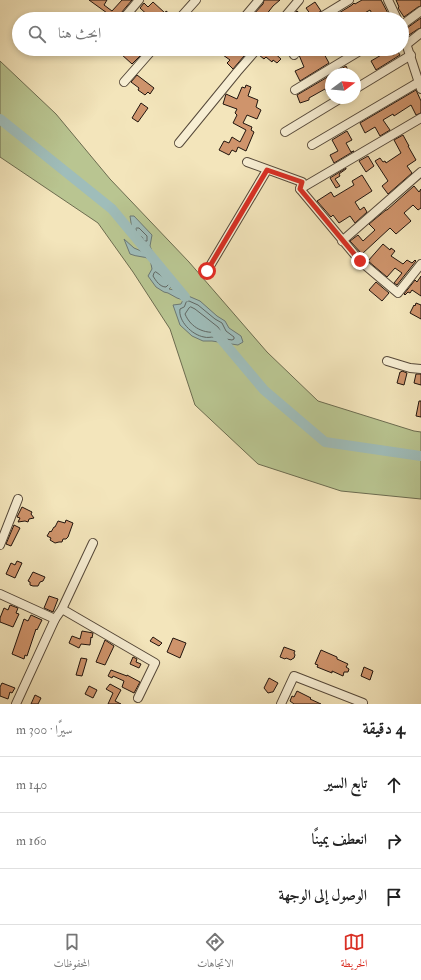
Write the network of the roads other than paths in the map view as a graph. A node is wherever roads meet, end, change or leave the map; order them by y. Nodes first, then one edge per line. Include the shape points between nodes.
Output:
1 (140, 0) edge
2 (196, 0) edge
3 (259, 0) edge
4 (299, 0) edge
5 (348, 0) edge
6 (388, 0) edge
7 (129, 12) edge
8 (186, 12) edge
9 (249, 12) edge
10 (289, 12) edge
11 (329, 12) edge
12 (394, 12) edge
13 (421, 12) edge
14 (409, 20) edge
15 (421, 33) edge
16 (409, 42) edge
17 (409, 50) edge
18 (411, 55) junction
19 (147, 56) edge
20 (251, 56) edge
21 (351, 56) edge
22 (419, 79) edge
23 (124, 82) dead end
24 (361, 85) edge
25 (295, 90) dead end
26 (331, 104) edge
27 (421, 118) edge
28 (285, 132) dead end
29 (179, 143) dead end
30 (312, 144) dead end
31 (247, 162) dead end
32 (267, 170) junction
33 (421, 172) edge
34 (300, 189) junction
35 (342, 241) junction
36 (421, 264) edge
37 (207, 271) dead end
38 (387, 361) dead end
39 (421, 369) edge
40 (18, 499) dead end
41 (93, 543) dead end
42 (0, 545) edge
43 (0, 594) edge
44 (62, 609) junction
45 (55, 618) junction
46 (138, 698) dead end
47 (16, 704) edge
48 (281, 704) edge
49 (362, 704) edge

1 - 7 street
2 - 8 street
3 - 9 street
4 - 10 street
5 - 11 street
6 - 12 street
13 - 14 street
15 - 16 street
17 - 18 street
18 - 22 street
18 - 24 street
19 - 23 street
20 - 29 street
21 - 25 street
22 - 30 street
26 - 28 street
27 - 34 street
31 - 32 street
32 - 34 street via 302,182
32 - 37 street
33 - 35 street
34 - 35 street
35 - 36 street via 360,261 398,293
38 - 39 street
40 - 42 street
41 - 44 street
43 - 45 street
44 - 45 street
44 - 46 street via 156,663
45 - 47 street
48 - 49 street via 294,676

